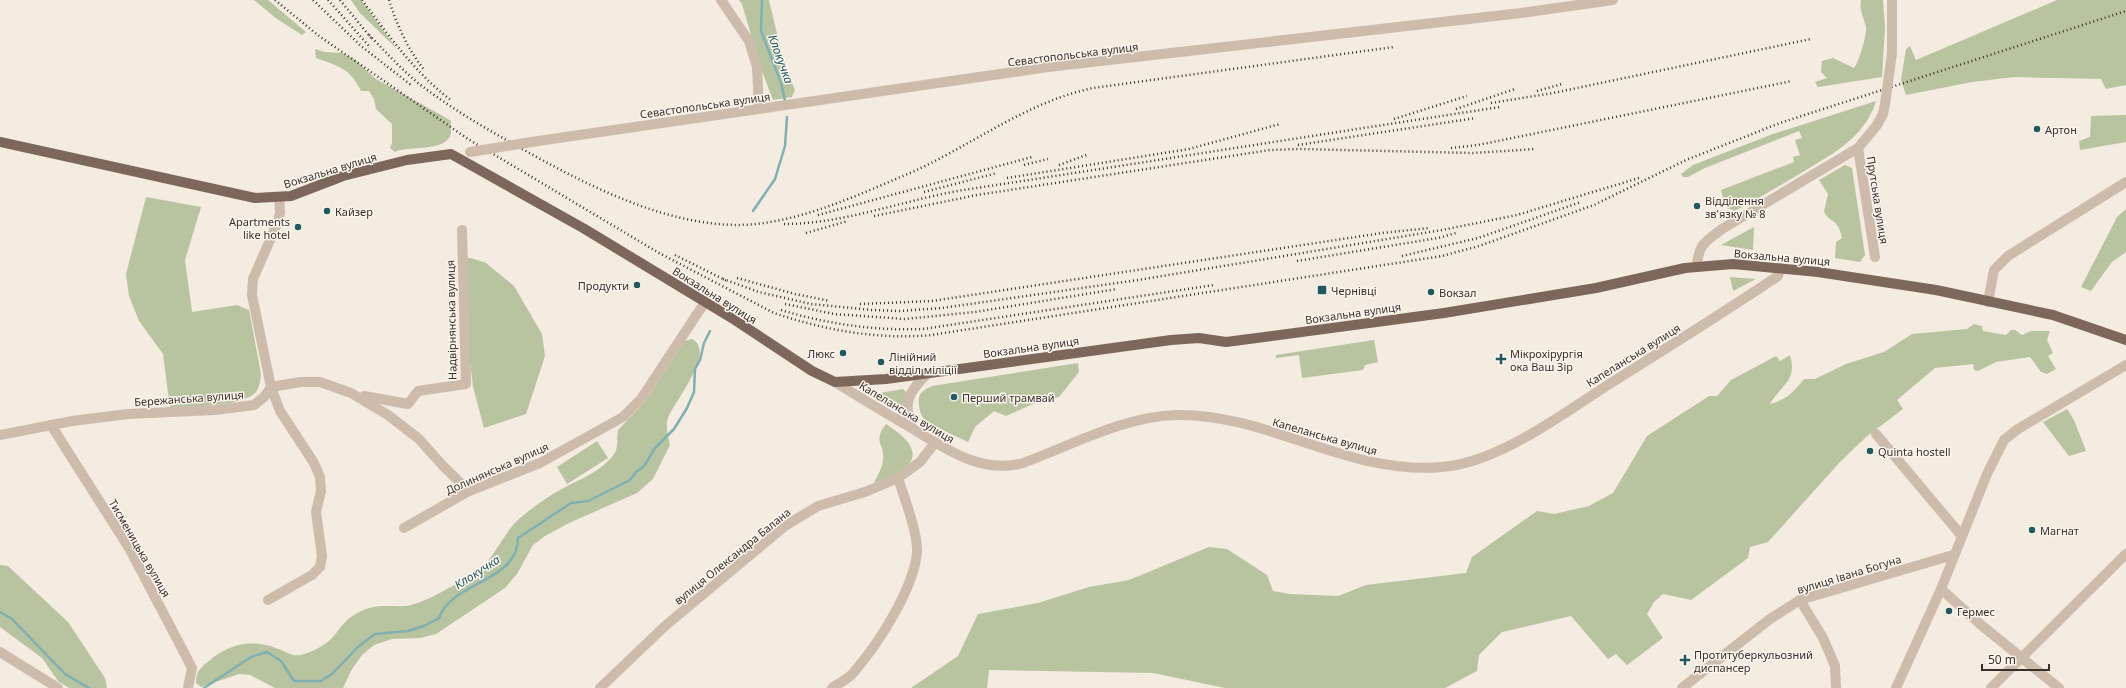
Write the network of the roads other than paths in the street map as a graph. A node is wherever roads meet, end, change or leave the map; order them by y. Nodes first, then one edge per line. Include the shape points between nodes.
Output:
1 (721, 0) edge
2 (1613, 0) edge
3 (1892, 0) edge
4 (1570, 3) edge
5 (759, 109) junction
6 (0, 142) edge
7 (1858, 148) junction
8 (451, 154) junction
9 (2126, 182) edge
10 (279, 197) junction
11 (462, 230) dead end
12 (1875, 257) dead end
13 (1697, 267) junction
14 (1780, 268) junction
15 (705, 302) junction
16 (1988, 302) junction
17 (2126, 340) edge
18 (2126, 365) edge
19 (928, 373) junction
20 (897, 378) junction
21 (835, 382) junction
22 (271, 387) junction
23 (911, 392) junction
24 (351, 393) junction
25 (51, 425) junction
26 (912, 428) junction
27 (1876, 434) dead end
28 (0, 435) edge
29 (934, 444) junction
30 (898, 478) junction
31 (469, 491) junction
32 (404, 528) dead end
33 (1961, 534) junction
34 (2126, 554) edge
35 (1954, 555) junction
36 (1941, 589) junction
37 (268, 600) dead end
38 (1800, 600) junction
39 (0, 652) edge
40 (2022, 657) junction
41 (58, 688) edge
42 (188, 688) edge
43 (600, 688) edge
44 (832, 688) edge
45 (1682, 688) edge
46 (1836, 688) edge
47 (1896, 688) edge
48 (1991, 688) edge
49 (2059, 688) edge

1 - 5 street via 749,41 757,67
2 - 4 street, Севастопольська вулиця
3 - 7 street, Прутська вулиця, bridge via 1892,53 1883,114
4 - 5 street, Севастопольська вулиця via 1048,67
5 - 8 street, Севастопольська вулиця, bridge
6 - 10 main road, Вокзальна вулиця via 255,198
7 - 12 street, Прутська вулиця
7 - 13 street, Прутська вулиця via 1722,229 1698,251
8 - 10 main road, Вокзальна вулиця via 400,162 343,176 290,196
8 - 15 main road, Вокзальна вулиця via 583,228
9 - 16 street via 2008,256 1994,270
10 - 22 street via 280,213 277,224 253,279 252,295
11 - 24 street, Надвірнянська вулиця via 466,384 418,391 408,404
13 - 14 main road, Вокзальна вулиця via 1733,264
13 - 19 main road, Вокзальна вулиця via 1658,273 1596,288 1436,314 1231,341 1200,338 1171,340
14 - 16 main road, Вокзальна вулиця via 1936,290
14 - 29 street, Капеланська вулиця via 1778,276 1542,426 1499,450 1468,463 1429,468 1382,464 1232,422 1204,416 1177,415 1145,419 1009,467 994,467
15 - 21 main road, Вокзальна вулиця via 806,367
15 - 31 street, Долинянська вулиця via 642,399 623,417 540,463
16 - 17 main road, Вокзальна вулиця via 2053,315
18 - 33 street via 2018,429 2004,440
19 - 20 main road, Вокзальна вулиця
19 - 23 street
20 - 21 main road, Вокзальна вулиця
20 - 23 street via 905,382
21 - 26 street, Капеланська вулиця
22 - 24 street, Надвірнянська вулиця via 300,382 320,382
22 - 25 street, Бережанська вулиця via 264,398 254,405 215,410 128,414
22 - 37 street via 280,411 314,463 320,477 321,491 316,512 322,556 320,567 312,575
23 - 26 street via 907,411
24 - 31 street, Надвірнянська вулиця via 388,415 419,439
25 - 28 street, Бережанська вулиця
25 - 42 street, Тисменицька вулиця via 129,548 182,648 192,668
26 - 29 street, Капеланська вулиця
27 - 33 street
29 - 30 street, вулиця Олександра Балана via 920,462
30 - 43 street, вулиця Олександра Балана via 865,492 818,506 785,526 665,626
30 - 44 street via 917,550 910,578 903,599 866,656 853,673
31 - 32 street, Долинянська вулиця
33 - 35 street
34 - 40 street
35 - 36 street
35 - 38 street, вулиця Івана Богуна
36 - 40 street
36 - 47 street
38 - 45 street, вулиця Івана Богуна via 1770,619
38 - 46 street via 1823,638 1835,666
39 - 41 street
40 - 48 street
40 - 49 street

